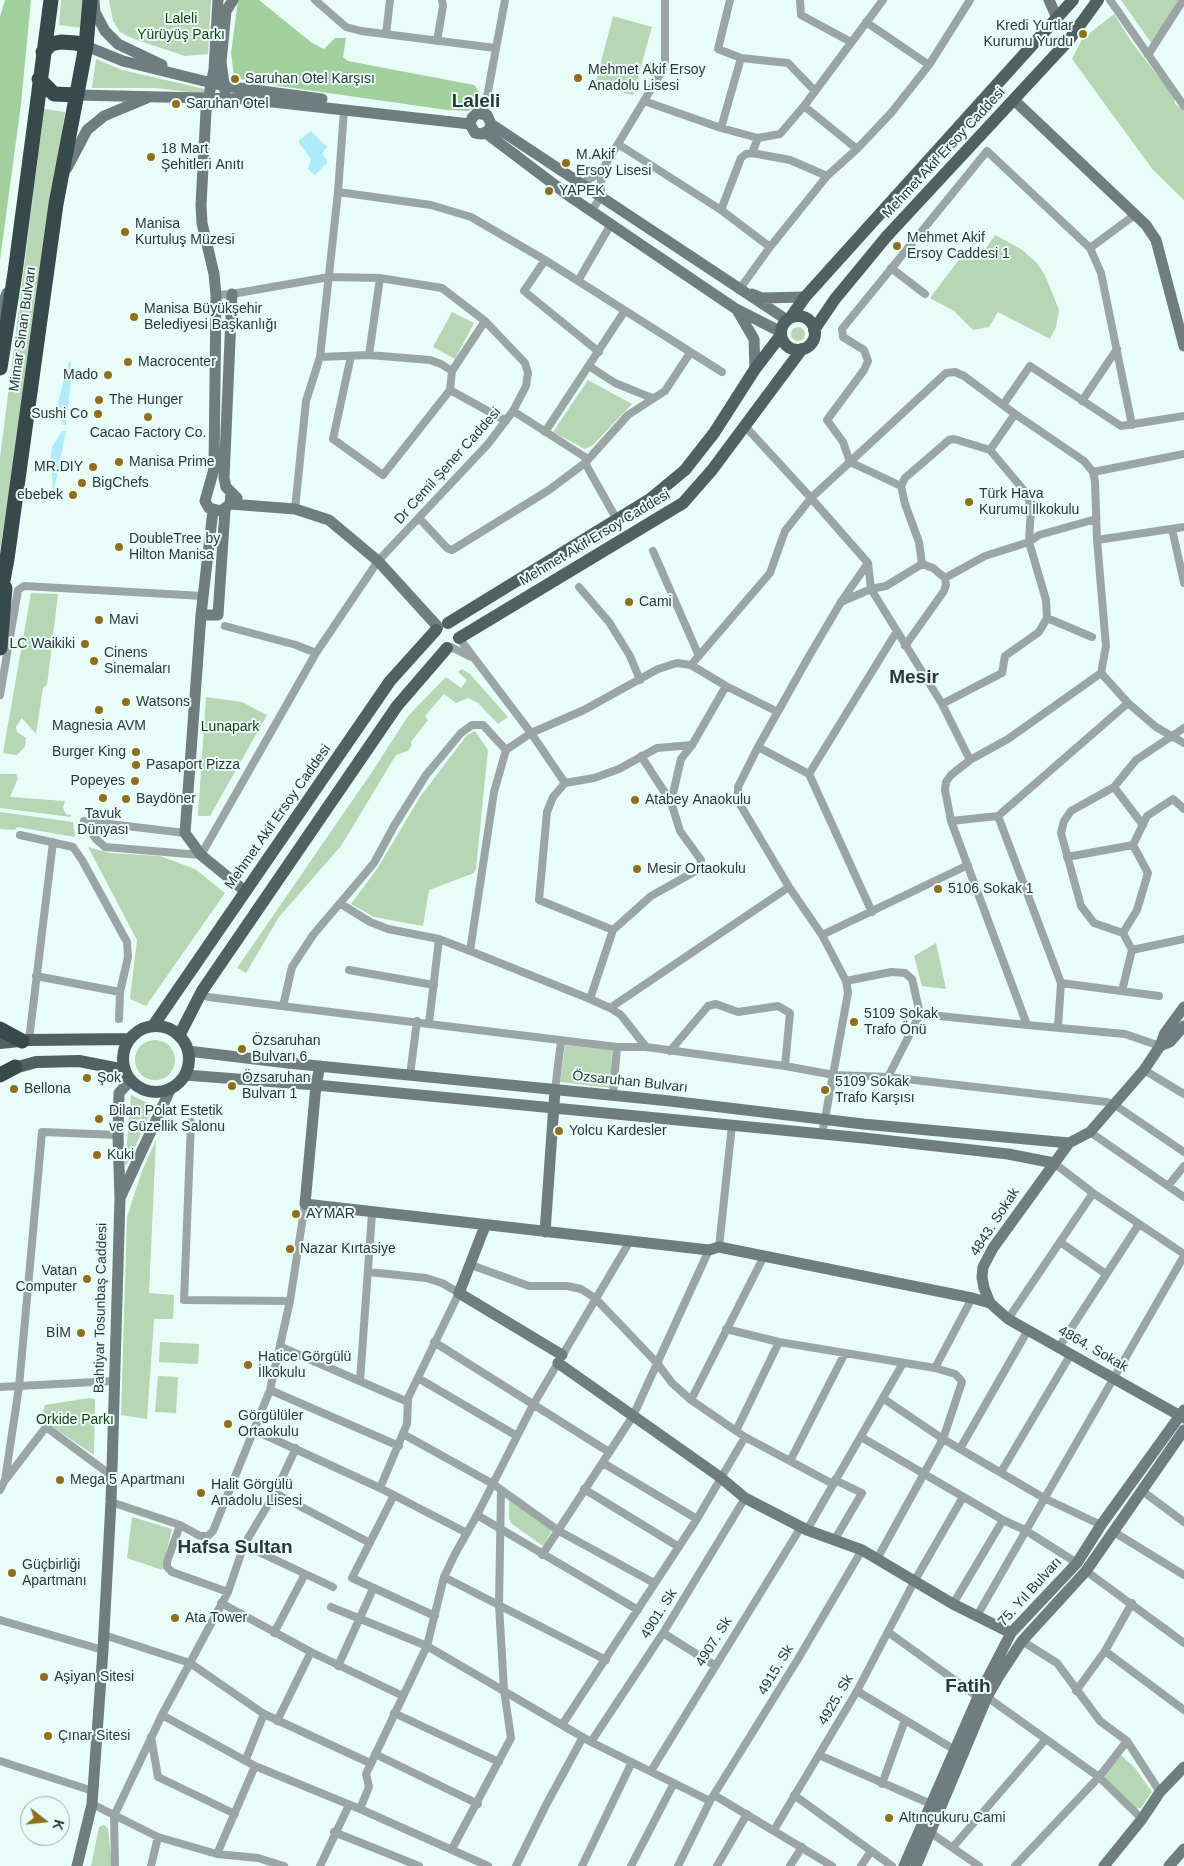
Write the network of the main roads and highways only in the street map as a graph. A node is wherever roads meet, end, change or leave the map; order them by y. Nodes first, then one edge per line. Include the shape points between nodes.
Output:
1 (51, 0) edge
2 (90, 0) edge
3 (1073, 0) edge
4 (1098, 0) edge
5 (86, 46) junction
6 (44, 52) junction
7 (40, 79) junction
8 (77, 95) junction
9 (789, 319) junction
10 (814, 330) junction
11 (781, 334) junction
12 (802, 349) junction
13 (0, 368) edge
14 (7, 559) junction
15 (0, 597) edge
16 (441, 627) junction
17 (452, 644) junction
18 (0, 648) edge
19 (153, 1026) junction
20 (0, 1029) edge
21 (180, 1036) junction
22 (130, 1039) junction
23 (26, 1040) junction
24 (0, 1043) edge
25 (15, 1067) joint
26 (0, 1073) edge
27 (127, 1075) junction

1 - 6 highway
2 - 5 highway
3 - 9 main road, Mehmet Akif Ersoy Caddesi
4 - 10 main road, Mehmet Akif Ersoy Caddesi via 1069,40 887,236
5 - 6 highway via 61,42 51,44
5 - 8 highway
6 - 7 highway
7 - 8 highway via 54,94
7 - 13 highway, Mimar Sinan Bulvarı
8 - 14 highway, Mimar Sinan Bulvarı via 60,184
9 - 10 main road via 806,318
9 - 11 main road
10 - 12 main road via 810,344
11 - 12 main road via 788,347
11 - 16 main road, Mehmet Akif Ersoy Caddesi via 685,470 650,499
12 - 17 main road, Mehmet Akif Ersoy Caddesi via 712,470 683,503
14 - 15 highway, Mimar Sinan Bulvarı
14 - 18 highway
16 - 17 main road via 436,642
16 - 17 main road via 458,630
16 - 19 main road, Mehmet Akif Ersoy Caddesi via 390,681
17 - 21 main road, Mehmet Akif Ersoy Caddesi via 397,706 202,991
19 - 21 main road via 163,1027
19 - 22 main road
20 - 23 highway
21 - 27 main road via 188,1051 188,1067 185,1075 171,1088 152,1092 143,1090
22 - 23 main road
22 - 27 main road via 123,1055
23 - 24 main road
25 - 26 highway
25 - 27 main road via 36,1062 79,1062

